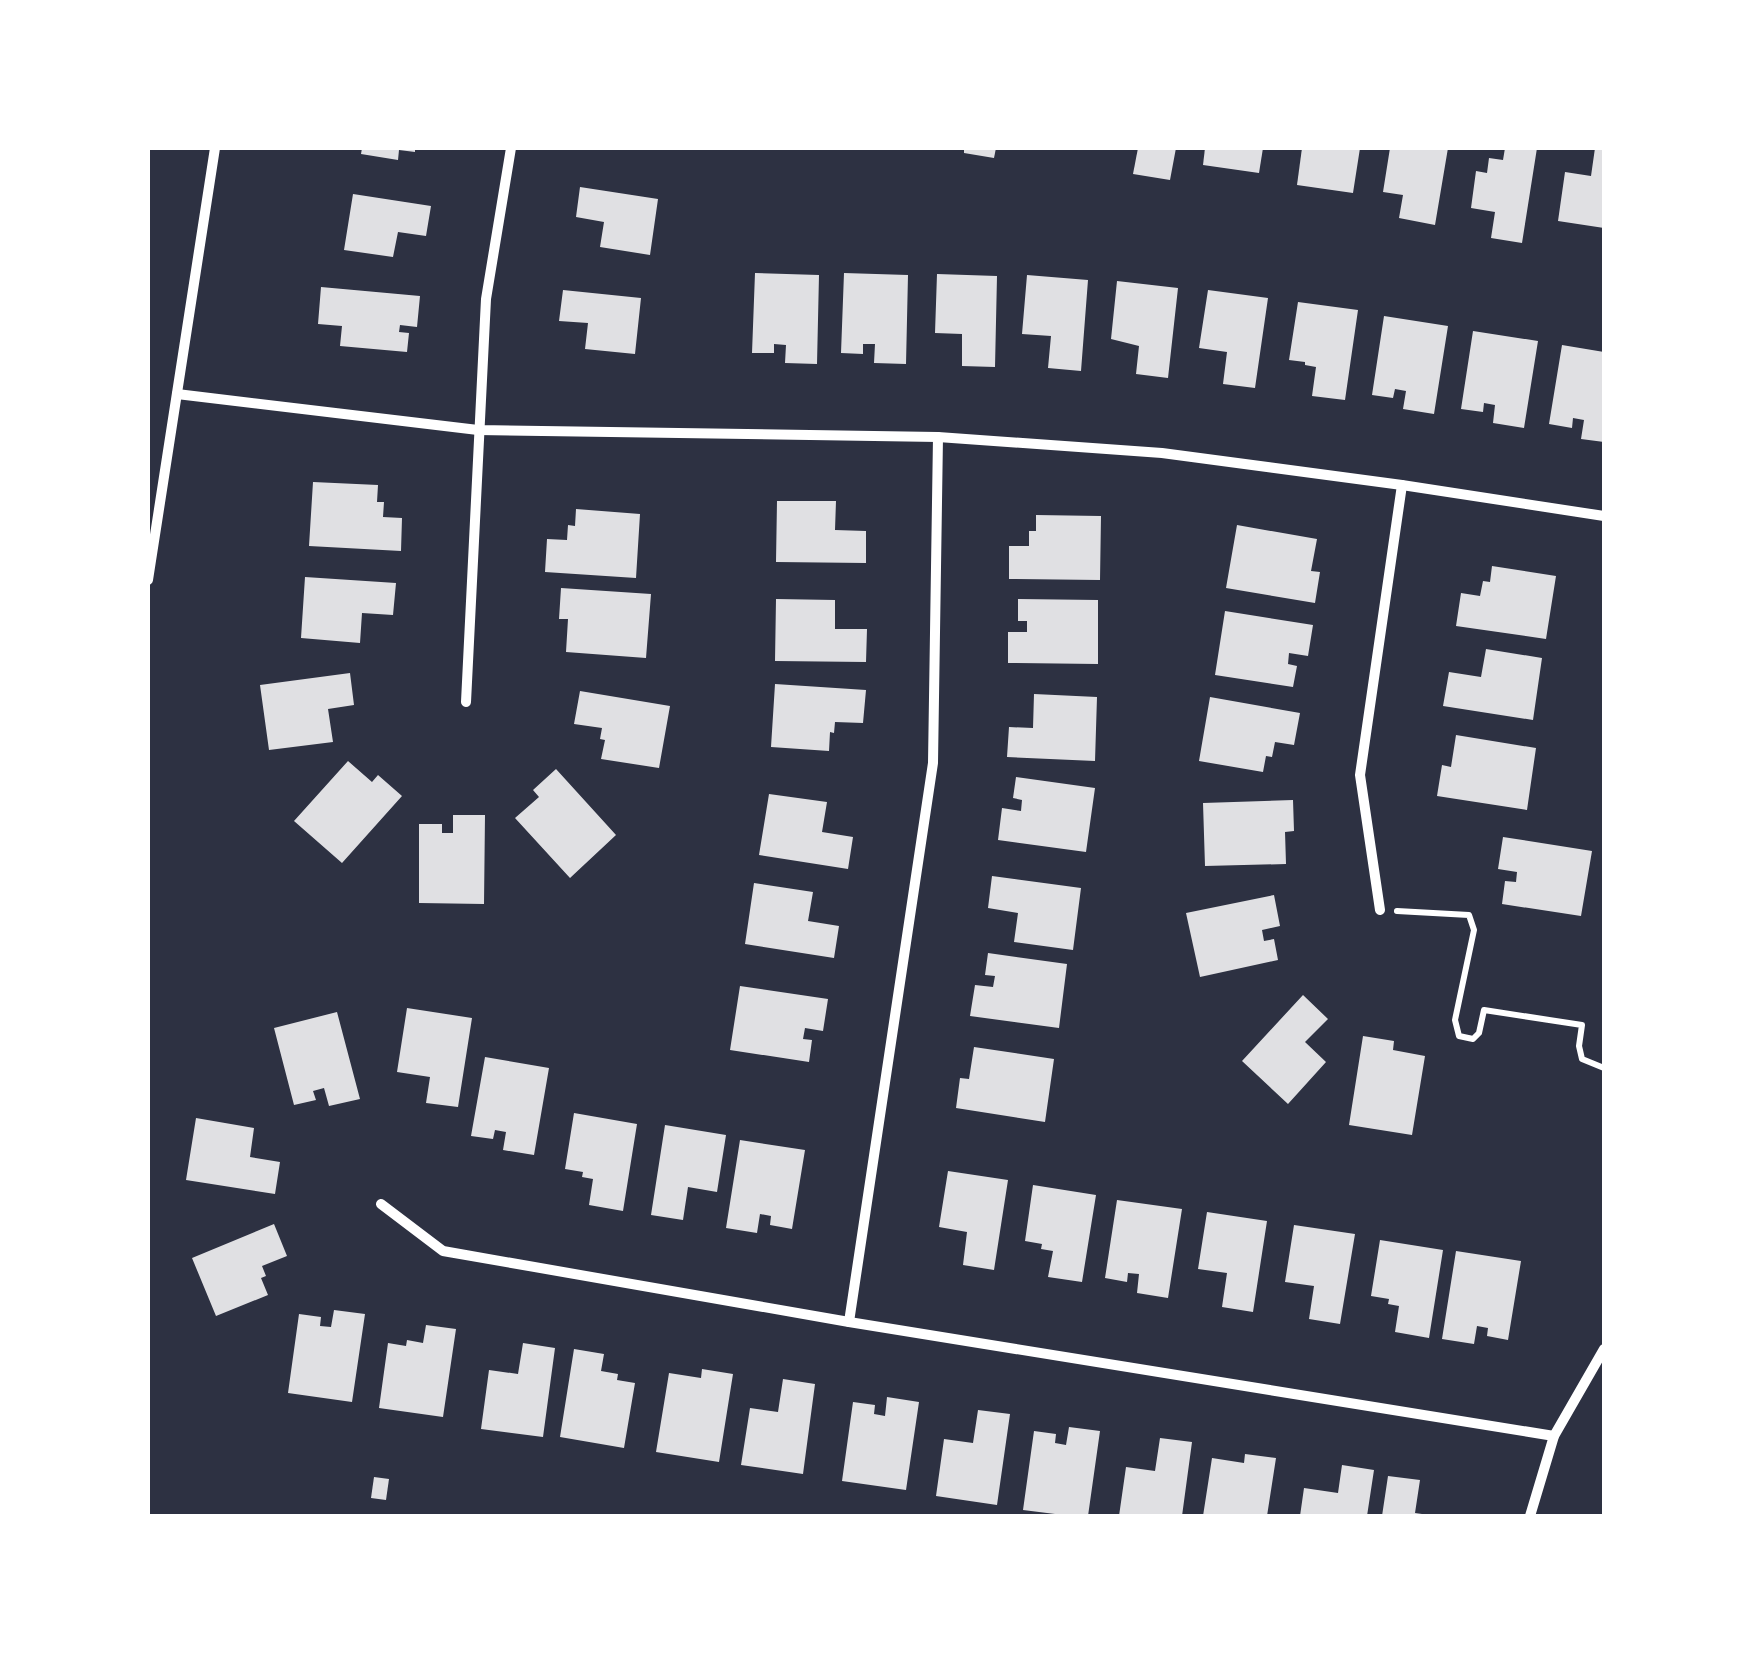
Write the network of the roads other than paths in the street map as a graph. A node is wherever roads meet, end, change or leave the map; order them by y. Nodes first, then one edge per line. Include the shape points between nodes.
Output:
1 (215, 148) edge
2 (512, 148) edge
3 (177, 394) junction
4 (478, 430) junction
5 (938, 437) junction
6 (1402, 485) junction
7 (1604, 516) edge
8 (148, 580) edge
9 (466, 702) dead end
10 (1380, 910) road end
11 (381, 1204) dead end
12 (849, 1322) junction
13 (1604, 1349) edge
14 (1554, 1436) junction
15 (1530, 1516) edge

1 - 3 street
2 - 4 street via 486,299
3 - 4 street
3 - 8 street
4 - 5 street
4 - 9 street
5 - 6 street via 1162,452
5 - 12 street via 934,763
6 - 7 street
6 - 10 street via 1360,775
11 - 12 street via 443,1251
12 - 14 street
13 - 14 street
14 - 15 street

